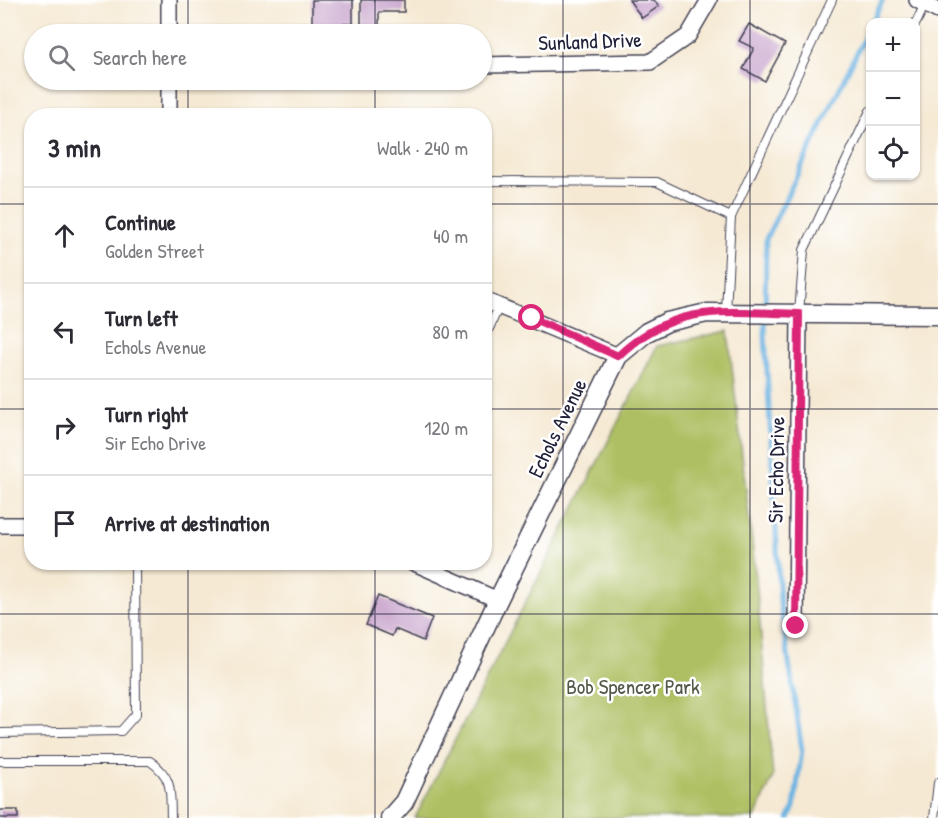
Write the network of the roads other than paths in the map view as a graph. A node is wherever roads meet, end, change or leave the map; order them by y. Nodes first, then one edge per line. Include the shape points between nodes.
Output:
1 (169, 0) edge
2 (708, 0) edge
3 (831, 0) edge
4 (927, 4) edge
5 (918, 18) edge
6 (169, 24) edge
7 (492, 65) edge
8 (169, 90) edge
9 (169, 108) edge
10 (866, 119) edge
11 (492, 181) edge
12 (731, 217) junction
13 (492, 303) edge
14 (500, 306) junction
15 (730, 312) junction
16 (799, 314) junction
17 (938, 315) edge
18 (492, 323) edge
19 (618, 356) junction
20 (0, 525) edge
21 (24, 525) edge
22 (135, 570) edge
23 (430, 570) edge
24 (498, 600) junction
25 (796, 626) dead end
26 (0, 733) edge
27 (0, 761) edge
28 (938, 783) edge
29 (171, 818) edge
30 (390, 818) edge
31 (934, 818) edge

1 - 6 street
2 - 7 street, Sunland Drive via 688,36 650,62
3 - 12 lane
4 - 5 lane
8 - 9 street
10 - 16 lane via 804,250
11 - 12 lane via 657,182
12 - 15 lane
13 - 14 street
14 - 18 lane
14 - 19 street
15 - 16 street, Echols Avenue
15 - 19 street, Echols Avenue via 667,322 646,332
16 - 17 street, Echols Avenue
16 - 25 street, Sir Echo Drive
19 - 24 street, Echols Avenue
20 - 21 street
22 - 26 lane via 136,714 121,731
23 - 24 street
24 - 30 street, Echols Avenue via 404,802
27 - 29 lane via 150,761 163,770 169,783
28 - 31 lane

